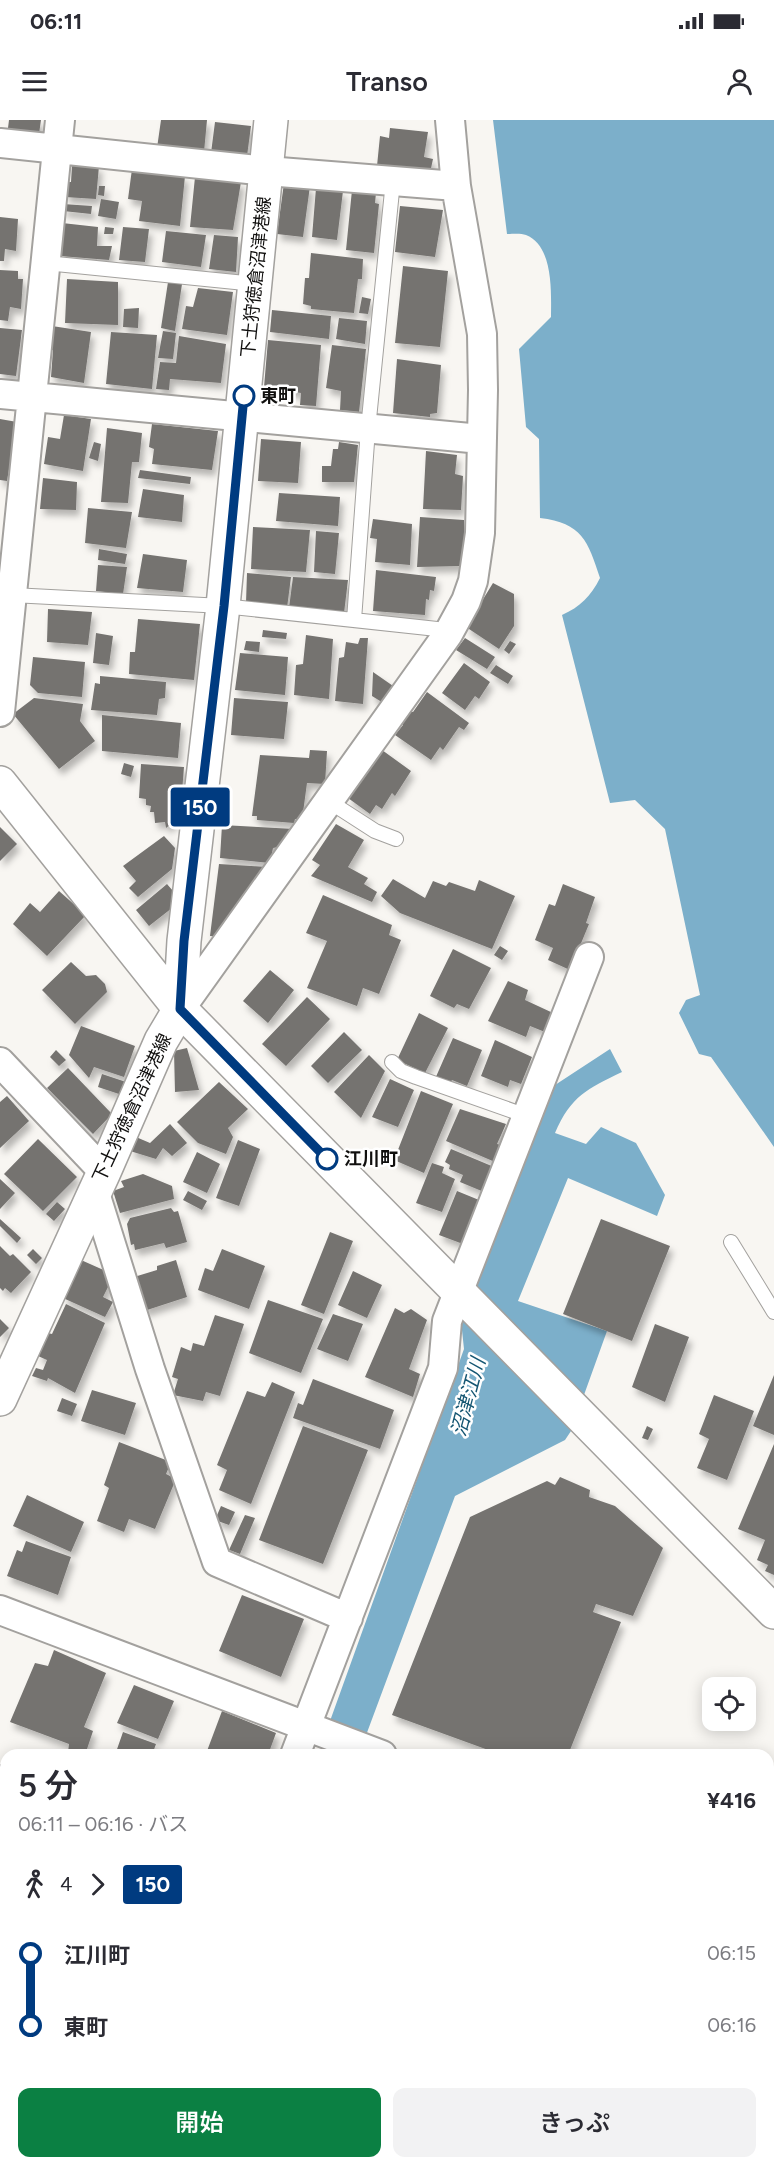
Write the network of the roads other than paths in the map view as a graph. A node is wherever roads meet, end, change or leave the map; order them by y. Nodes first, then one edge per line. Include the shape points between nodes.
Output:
1 (60, 120) edge
2 (271, 120) edge
3 (450, 120) edge
4 (0, 143) edge
5 (57, 148) junction
6 (267, 171) junction
7 (393, 181) junction
8 (456, 186) junction
9 (46, 263) junction
10 (255, 284) junction
11 (0, 394) edge
12 (31, 397) junction
13 (242, 418) junction
14 (368, 429) junction
15 (481, 439) junction
16 (12, 595) junction
17 (224, 606) junction
18 (354, 620) junction
19 (448, 634) junction
20 (0, 712) edge
21 (0, 783) edge
22 (330, 802) junction
23 (396, 839) dead end
24 (588, 957) dead end
25 (180, 1009) junction
26 (0, 1062) edge
27 (392, 1062) dead end
28 (527, 1116) junction
29 (99, 1181) junction
30 (731, 1242) dead end
31 (458, 1292) junction
32 (774, 1312) edge
33 (0, 1398) edge
34 (0, 1610) edge
35 (774, 1612) edge
36 (348, 1618) junction
37 (306, 1726) junction
38 (297, 1749) edge
39 (366, 1749) edge

1 - 5 street
2 - 6 main road, 下土狩徳倉沼津港線
3 - 8 street
4 - 5 street
5 - 6 street
5 - 9 street
6 - 7 street
6 - 10 main road, 下土狩徳倉沼津港線
7 - 8 street
7 - 14 lane
8 - 15 street via 482,334
9 - 10 lane
9 - 12 street
10 - 13 main road, 下土狩徳倉沼津港線
11 - 12 street
12 - 13 street
12 - 16 street
13 - 14 street
13 - 17 main road, 下土狩徳倉沼津港線
14 - 15 street
14 - 18 lane
15 - 19 street via 480,533 473,581
16 - 17 lane
16 - 20 street
17 - 18 lane
17 - 25 main road, 下土狩徳倉沼津港線 via 184,941
18 - 19 lane via 436,629
19 - 22 street
21 - 25 main road
22 - 23 lane via 375,831
22 - 25 street
24 - 28 street
25 - 29 main road, 下土狩徳倉沼津港線 via 160,1041
25 - 31 main road
26 - 29 street
27 - 28 lane via 416,1077
28 - 31 street
29 - 33 main road, 下土狩徳倉沼津港線
29 - 36 street via 150,1369 217,1562
30 - 32 lane
31 - 35 main road
31 - 36 street via 447,1321 443,1368
34 - 37 street
36 - 37 street
37 - 38 street
37 - 39 street

